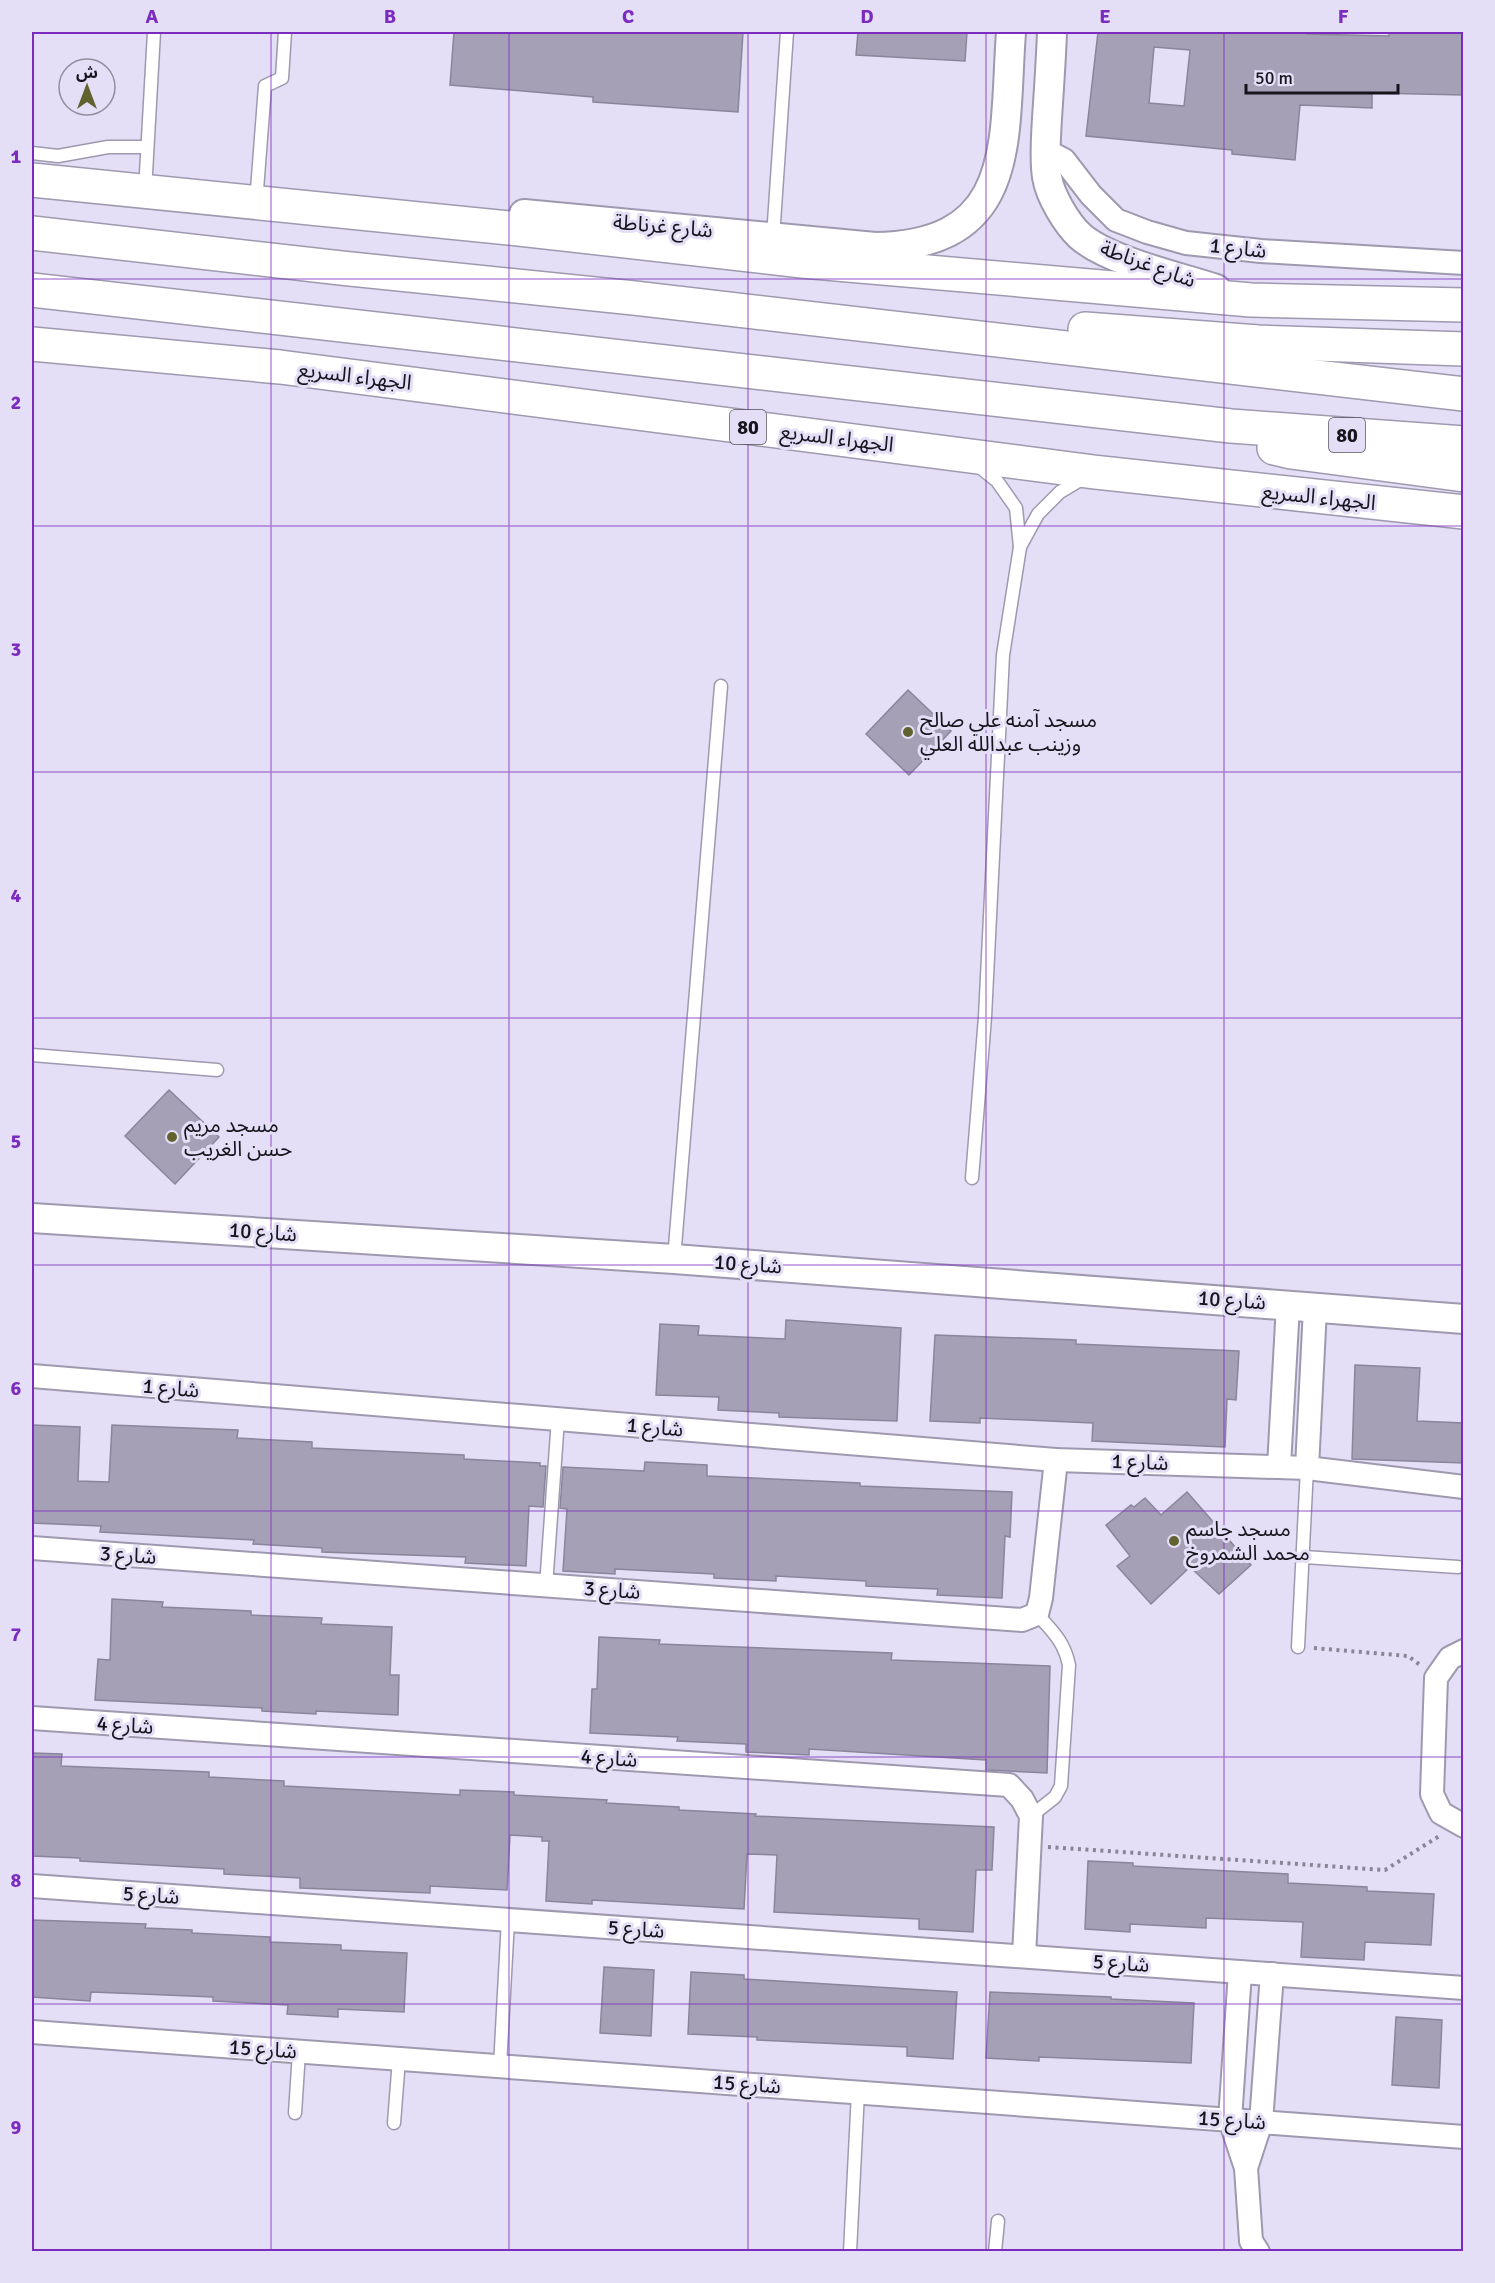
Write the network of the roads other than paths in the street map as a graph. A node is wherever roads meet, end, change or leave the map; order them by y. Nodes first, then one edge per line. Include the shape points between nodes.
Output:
1 (154, 32) edge
2 (285, 32) edge
3 (787, 32) edge
4 (1011, 32) edge
5 (1052, 32) edge
6 (1003, 144) junction
7 (147, 147) junction
8 (1045, 150) junction
9 (32, 153) edge
10 (32, 180) edge
11 (257, 190) junction
12 (150, 193) junction
13 (32, 212) edge
14 (32, 233) edge
15 (773, 237) junction
16 (191, 252) junction
17 (1464, 263) edge
18 (32, 290) edge
19 (88, 296) junction
20 (634, 298) junction
21 (1251, 300) junction
22 (1464, 305) edge
23 (32, 308) edge
24 (32, 344) edge
25 (89, 348) junction
26 (32, 349) edge
27 (1464, 349) edge
28 (1464, 394) edge
29 (1174, 419) junction
30 (1464, 443) edge
31 (964, 454) junction
32 (1094, 472) junction
33 (1464, 475) edge
34 (1464, 512) edge
35 (1020, 547) junction
36 (721, 686) dead end
37 (32, 1055) edge
38 (217, 1070) dead end
39 (972, 1178) dead end
40 (32, 1218) edge
41 (674, 1259) junction
42 (1301, 1306) junction
43 (1464, 1319) edge
44 (32, 1376) edge
45 (558, 1419) junction
46 (1056, 1460) junction
47 (1279, 1466) junction
48 (1307, 1468) junction
49 (1464, 1487) edge
50 (32, 1548) edge
51 (1304, 1557) junction
52 (1458, 1567) dead end
53 (546, 1586) junction
54 (1036, 1614) junction
55 (1298, 1647) road end
56 (1464, 1651) edge
57 (32, 1718) edge
58 (1031, 1816) junction
59 (1461, 1825) edge
60 (32, 1887) edge
61 (508, 1920) junction
62 (1024, 1956) junction
63 (1240, 1972) junction
64 (1272, 1974) junction
65 (1464, 1988) edge
66 (32, 2032) edge
67 (299, 2052) junction
68 (399, 2059) junction
69 (500, 2066) junction
70 (858, 2092) junction
71 (295, 2113) dead end
72 (1230, 2120) junction
73 (1261, 2122) junction
74 (394, 2123) dead end
75 (1464, 2137) edge
76 (1246, 2168) junction
77 (998, 2221) dead end
78 (850, 2252) edge
79 (995, 2252) edge
80 (1258, 2252) edge

1 - 7 lane
2 - 11 lane via 282,78 265,86
3 - 15 lane
4 - 6 street, شارع غرناطة
5 - 8 street, شارع غرناطة
6 - 8 street via 1019,155
6 - 15 street, شارع غرناطة via 990,193 979,209 966,221 927,240 875,247
7 - 9 lane via 108,147 58,156
7 - 12 lane
8 - 17 street, شارع 1 via 1064,160 1116,220 1186,243
8 - 21 street, شارع غرناطة via 1050,189 1080,236 1146,267
10 - 12 main road
11 - 12 street, شارع غرناطة
11 - 15 street, شارع غرناطة
12 - 21 main road via 802,261
13 - 16 main road
14 - 16 main road
16 - 20 main road
18 - 19 main road, 80
19 - 23 main road
19 - 29 main road, 80
20 - 27 main road via 1258,342
20 - 28 main road
21 - 22 main road
24 - 25 main road, الجهراء السريع / 80
25 - 26 street
25 - 31 main road, الجهراء السريع / 80 via 280,367
29 - 30 main road, 80
29 - 33 main road via 1290,452
31 - 32 main road, الجهراء السريع / 80
31 - 35 lane via 997,481 1016,507
32 - 34 main road, الجهراء السريع / 80
32 - 35 lane via 1060,492 1038,514
35 - 39 lane via 1003,655 985,1017
36 - 41 lane
37 - 38 lane
40 - 41 street, شارع 10
41 - 42 street, شارع 10
42 - 43 street, شارع 10
42 - 47 street
42 - 48 street
44 - 45 street, شارع 1
45 - 46 street, شارع 1
45 - 53 lane
46 - 47 street, شارع 1
46 - 54 street
47 - 48 street, شارع 1
48 - 49 street, شارع 1
48 - 51 lane
50 - 53 street, شارع 3
51 - 52 lane
51 - 55 lane
53 - 54 street, شارع 3 via 1022,1620
54 - 58 lane via 1061,1641 1069,1665 1061,1786 1055,1797
56 - 59 street via 1450,1658 1436,1678 1432,1794 1442,1813
57 - 58 street, شارع 4 via 1009,1785
58 - 62 street
60 - 61 street, شارع 5
61 - 62 street, شارع 5
61 - 69 lane
62 - 63 street, شارع 5
63 - 64 street, شارع 5
63 - 72 street
64 - 65 street, شارع 5
64 - 73 street
66 - 67 street, شارع 15
67 - 68 street, شارع 15
67 - 71 lane
68 - 69 street, شارع 15
68 - 74 lane
69 - 70 street, شارع 15
70 - 72 street, شارع 15
70 - 78 lane
72 - 73 street, شارع 15
72 - 76 street
73 - 75 street, شارع 15
73 - 76 street
76 - 80 street via 1251,2241
77 - 79 lane

